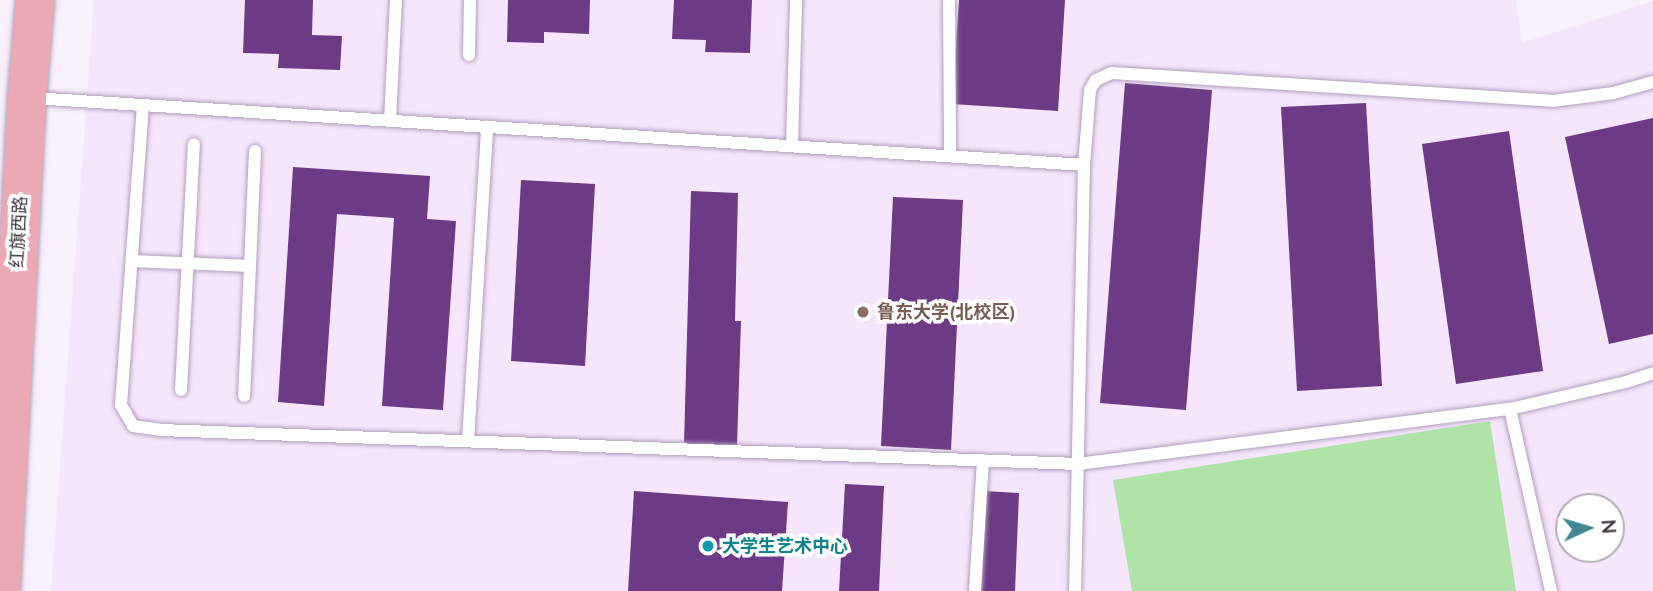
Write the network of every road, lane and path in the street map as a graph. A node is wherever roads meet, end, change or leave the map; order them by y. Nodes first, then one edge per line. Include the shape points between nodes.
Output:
1 (35, 0) edge
2 (396, 0) edge
3 (470, 0) edge
4 (796, 0) edge
5 (949, 0) edge
6 (469, 55) dead end
7 (1653, 82) edge
8 (27, 98) junction
9 (143, 105) junction
10 (390, 121) junction
11 (487, 127) junction
12 (194, 144) dead end
13 (792, 146) junction
14 (255, 150) dead end
15 (950, 156) junction
16 (1084, 165) junction
17 (132, 261) junction
18 (189, 263) junction
19 (250, 266) junction
20 (1653, 373) edge
21 (181, 390) dead end
22 (244, 396) dead end
23 (1510, 409) junction
24 (468, 441) junction
25 (983, 460) junction
26 (1078, 464) junction
27 (1, 591) edge
28 (975, 591) edge
29 (1075, 591) edge
30 (1551, 591) edge

1 - 8 main road, 红旗西路
2 - 10 lane
3 - 6 lane
4 - 13 lane
5 - 15 lane
7 - 16 lane via 1553,101 1112,73 1096,80 1090,90
8 - 9 lane
8 - 27 main road, 红旗西路
9 - 10 lane
9 - 17 lane
10 - 11 lane
11 - 13 lane
11 - 24 lane
12 - 18 lane
13 - 15 lane
14 - 19 lane
15 - 16 lane
16 - 26 lane
17 - 18 lane
17 - 24 lane via 121,405 133,426
18 - 19 lane
18 - 21 lane
19 - 22 lane
20 - 23 lane
23 - 26 lane
23 - 30 lane
24 - 25 lane
25 - 26 lane
25 - 28 lane
26 - 29 lane

